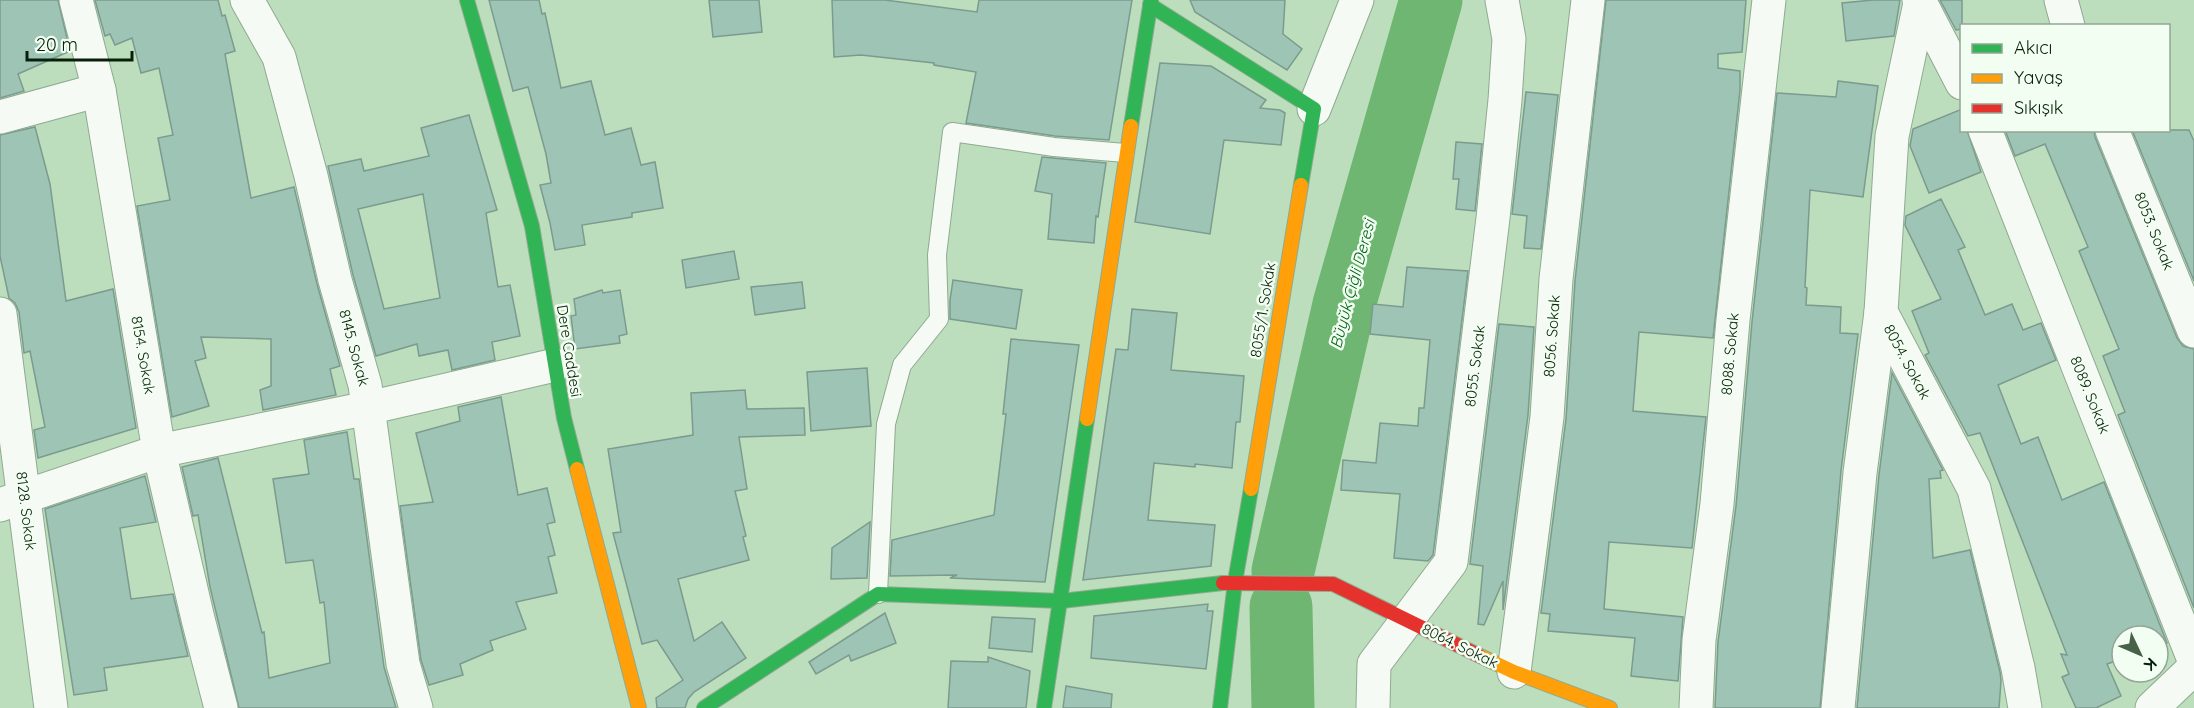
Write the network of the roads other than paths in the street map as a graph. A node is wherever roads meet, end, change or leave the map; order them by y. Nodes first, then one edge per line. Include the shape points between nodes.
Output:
1 (76, 0) edge
2 (247, 0) edge
3 (467, 0) edge
4 (1357, 0) edge
5 (1502, 0) edge
6 (1588, 0) edge
7 (1768, 0) edge
8 (2061, 0) edge
9 (1919, 2) edge
10 (1151, 3) edge
11 (2067, 24) edge
12 (1960, 79) edge
13 (99, 90) junction
14 (1314, 109) junction
15 (0, 117) edge
16 (1986, 132) edge
17 (2113, 132) edge
18 (1125, 153) junction
19 (1881, 312) junction
20 (0, 314) edge
21 (2194, 332) edge
22 (555, 365) junction
23 (368, 408) junction
24 (159, 451) junction
25 (12, 501) edge
26 (1241, 582) junction
27 (878, 594) junction
28 (1061, 601) junction
29 (1407, 621) junction
30 (2194, 660) edge
31 (2194, 668) edge
32 (1514, 672) junction
33 (51, 708) edge
34 (221, 708) edge
35 (416, 708) edge
36 (639, 708) edge
37 (704, 708) edge
38 (1044, 708) edge
39 (1220, 708) edge
40 (1373, 708) edge
41 (1610, 708) edge
42 (1695, 708) edge
43 (1838, 708) edge
44 (2025, 708) edge
45 (2152, 708) edge

1 - 13 street, 8154. Sokak
2 - 23 street, 8145. Sokak via 279,57
3 - 22 street, Dere Caddesi via 532,226
4 - 14 street
5 - 29 street, 8055. Sokak via 1509,39 1505,100 1451,562
6 - 32 street, 8056. Sokak via 1556,279 1547,417
7 - 42 street, 8088. Sokak
8 - 11 street
9 - 12 street
9 - 19 street, 8054. Sokak via 1892,136
10 - 14 street
10 - 18 street
13 - 15 street
13 - 24 street, 8154. Sokak
14 - 26 street, 8055/1. Sokak
16 - 30 street, 8089. Sokak
17 - 21 street, 8053. Sokak
18 - 27 lane via 952,132 938,255 939,319 902,365 886,424
18 - 28 street
19 - 43 street via 1860,473
19 - 44 street, 8054. Sokak via 1974,489 2019,668
20 - 25 street, 8128. Sokak
22 - 23 street
22 - 36 street, Dere Caddesi via 564,418
23 - 24 street
23 - 35 street, 8145. Sokak via 403,664
24 - 25 street
24 - 34 street, 8154. Sokak
25 - 33 street, 8128. Sokak
26 - 28 street, 8064. Sokak
26 - 29 street, 8064. Sokak via 1333,584
26 - 39 street, 8055/1. Sokak
27 - 28 street, 8064. Sokak
27 - 37 street
28 - 38 street
29 - 32 street, 8064. Sokak
29 - 40 street, 8055. Sokak via 1374,664
31 - 45 street
32 - 41 street, 8064. Sokak

